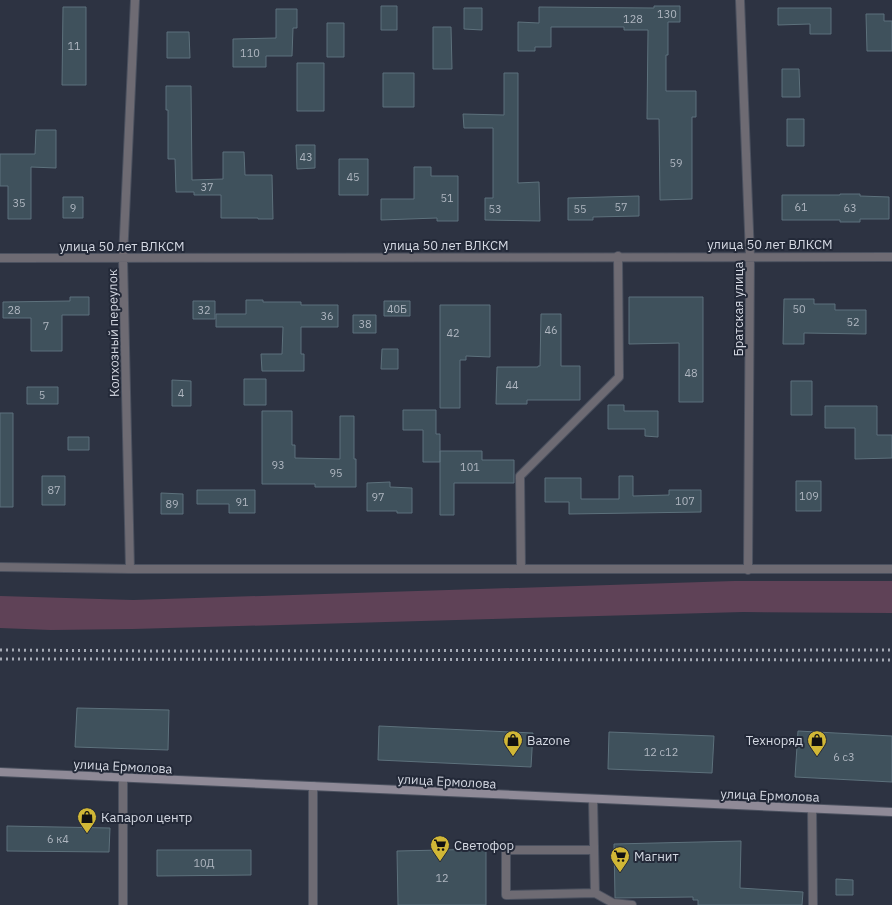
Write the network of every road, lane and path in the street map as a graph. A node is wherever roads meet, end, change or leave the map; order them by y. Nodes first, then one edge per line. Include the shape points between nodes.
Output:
1 (135, 0) edge
2 (740, 0) edge
3 (618, 256) junction
4 (750, 256) junction
5 (892, 257) edge
6 (0, 258) edge
7 (123, 258) junction
8 (0, 567) edge
9 (130, 569) junction
10 (521, 569) junction
11 (892, 569) edge
12 (748, 570) junction
13 (0, 772) edge
14 (123, 778) junction
15 (313, 786) junction
16 (593, 800) junction
17 (812, 809) junction
18 (892, 812) edge
19 (594, 850) junction
20 (595, 894) junction
21 (123, 905) edge
22 (313, 905) edge
23 (632, 905) edge
24 (813, 905) edge

1 - 7 street, Колхозный переулок
2 - 4 street, Братская улица
3 - 4 street, улица 50 лет ВЛКСМ
3 - 7 street, улица 50 лет ВЛКСМ
3 - 10 street via 619,377 520,476
4 - 5 street, улица 50 лет ВЛКСМ
4 - 12 street, Братская улица
6 - 7 street, улица 50 лет ВЛКСМ
7 - 9 street, Колхозный переулок
8 - 9 street
9 - 10 street
10 - 12 street
11 - 12 street
13 - 14 main road, улица Ермолова
14 - 15 main road, улица Ермолова
14 - 21 street
15 - 16 main road, улица Ермолова
15 - 22 street
16 - 17 main road, улица Ермолова
16 - 19 street
17 - 18 main road, улица Ермолова
17 - 24 street
19 - 20 street
19 - 20 street via 506,850 506,895
20 - 23 street via 613,902

